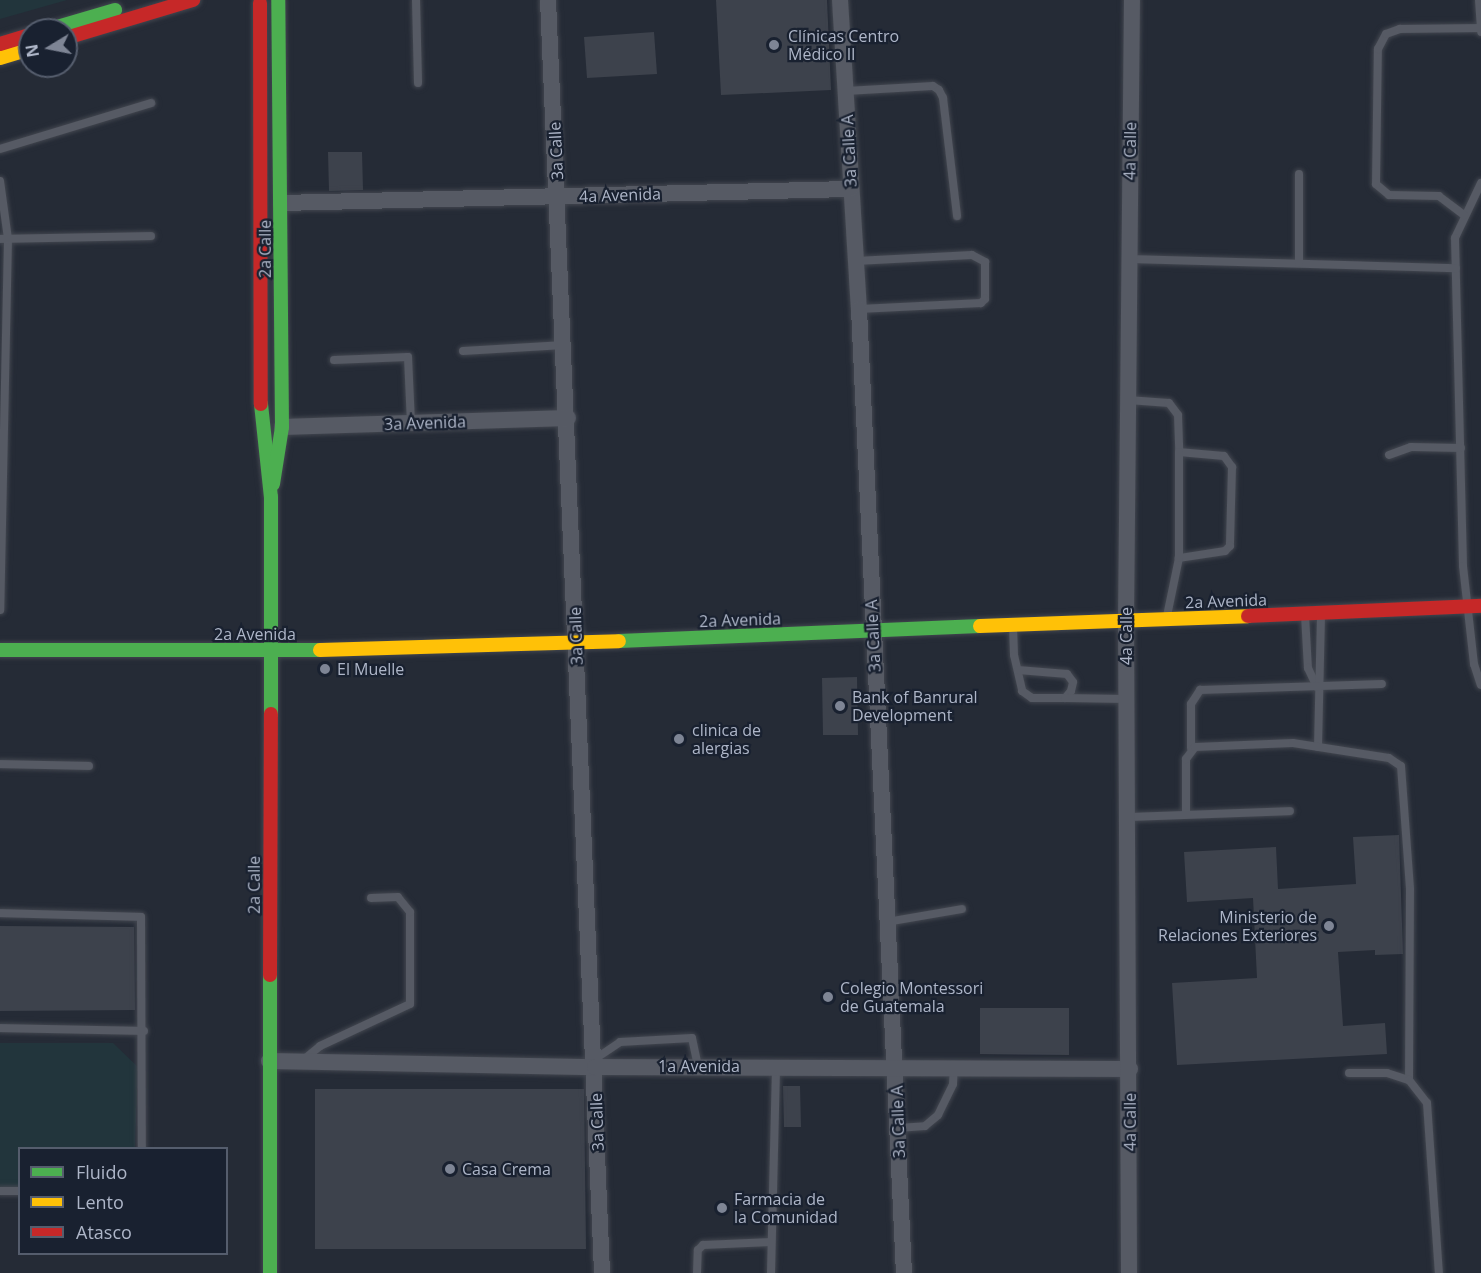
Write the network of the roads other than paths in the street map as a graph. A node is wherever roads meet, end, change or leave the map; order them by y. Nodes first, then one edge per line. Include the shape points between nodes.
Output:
1 (150, 0) edge
2 (193, 0) edge
3 (278, 0) edge
4 (416, 0) edge
5 (548, 0) edge
6 (840, 0) edge
7 (1132, 0) edge
8 (1479, 0) edge
9 (260, 3) dead end
10 (78, 21) edge
11 (1481, 30) edge
12 (78, 34) edge
13 (18, 39) edge
14 (0, 44) edge
15 (18, 53) edge
16 (0, 58) edge
17 (418, 83) dead end
18 (846, 91) junction
19 (151, 103) dead end
20 (0, 149) edge
21 (1299, 174) dead end
22 (0, 181) edge
23 (1481, 183) edge
24 (851, 189) junction
25 (558, 197) junction
26 (281, 203) junction
27 (1464, 214) junction
28 (957, 216) dead end
29 (151, 236) dead end
30 (4, 239) edge
31 (1129, 259) junction
32 (856, 261) junction
33 (1299, 262) junction
34 (1456, 268) junction
35 (859, 309) junction
36 (565, 345) junction
37 (463, 351) dead end
38 (334, 360) dead end
39 (1128, 399) junction
40 (568, 418) junction
41 (411, 424) junction
42 (282, 428) junction
43 (1461, 448) junction
44 (1179, 452) junction
45 (1389, 456) dead end
46 (271, 497) junction
47 (1179, 558) junction
48 (1474, 606) edge
49 (0, 610) edge
50 (1305, 614) junction
51 (1321, 614) junction
52 (1166, 620) junction
53 (1126, 622) junction
54 (1013, 626) junction
55 (872, 631) junction
56 (577, 643) junction
57 (0, 650) edge
58 (272, 651) junction
59 (1018, 670) junction
60 (1382, 684) dead end
61 (1481, 685) edge
62 (1317, 687) junction
63 (1065, 698) junction
64 (1126, 699) junction
65 (1318, 747) junction
66 (1191, 748) junction
67 (0, 764) edge
68 (89, 766) dead end
69 (1290, 810) dead end
70 (1185, 814) junction
71 (1127, 817) junction
72 (371, 898) dead end
73 (962, 909) dead end
74 (0, 913) edge
75 (887, 922) junction
76 (0, 1028) edge
77 (144, 1031) junction
78 (269, 1061) junction
79 (300, 1062) junction
80 (595, 1063) junction
81 (698, 1066) junction
82 (776, 1066) junction
83 (895, 1067) junction
84 (954, 1067) junction
85 (1130, 1069) junction
86 (1349, 1073) dead end
87 (1409, 1080) junction
88 (898, 1128) junction
89 (142, 1147) edge
90 (0, 1191) edge
91 (18, 1191) edge
92 (771, 1242) junction
93 (270, 1273) edge
94 (602, 1273) edge
95 (697, 1273) edge
96 (771, 1273) edge
97 (904, 1273) edge
98 (1129, 1273) edge
99 (1439, 1273) edge

1 - 10 street
2 - 12 street
3 - 26 street, 2a Calle
4 - 17 lane
5 - 25 street, 3a Calle
6 - 18 street, 3a Calle A
7 - 31 street, 4a Calle
8 - 11 lane
9 - 46 street, 2a Calle via 261,428
11 - 27 lane via 1400,29 1386,34 1378,49 1376,184 1389,195 1439,196
13 - 14 street
15 - 16 street
18 - 24 street, 3a Calle A
18 - 28 lane via 933,86 939,90
19 - 20 lane
21 - 33 lane
22 - 30 lane
23 - 27 lane
24 - 25 street, 4a Avenida
24 - 32 street, 3a Calle A
25 - 26 street, 4a Avenida
25 - 36 street, 3a Calle
26 - 42 street, 2a Calle
27 - 34 lane via 1455,238
29 - 30 lane
30 - 49 lane
31 - 33 lane
31 - 39 street, 4a Calle
32 - 35 street, 3a Calle A
32 - 35 lane via 972,255 985,262 985,299 981,303
33 - 34 lane
34 - 43 lane
35 - 55 street, 3a Calle A
36 - 37 lane
36 - 40 street, 3a Calle
38 - 41 lane via 408,357
39 - 44 lane via 1169,403 1175,408
39 - 53 street, 4a Calle
40 - 41 street, 3a Avenida
40 - 56 street, 3a Calle
41 - 42 street, 3a Avenida
42 - 46 street, 2a Calle
43 - 45 lane via 1411,447
43 - 48 lane
44 - 47 lane
44 - 47 lane via 1224,456 1229,460 1233,538 1225,551
46 - 58 street, 2a Calle
47 - 52 lane
48 - 51 street, 2a Avenida
48 - 61 lane via 1474,664
50 - 51 street, 2a Avenida
50 - 52 street, 2a Avenida
50 - 62 lane via 1308,668
51 - 62 lane via 1323,668
52 - 53 street, 2a Avenida
53 - 54 street, 2a Avenida
53 - 64 street, 4a Calle
54 - 55 street, 2a Avenida
54 - 59 lane
55 - 56 street, 2a Avenida
55 - 75 street, 3a Calle A
56 - 58 street, 2a Avenida
56 - 80 street, 3a Calle
57 - 58 street, 2a Avenida
58 - 78 street, 2a Calle
59 - 63 lane via 1022,691 1032,698
59 - 63 lane via 1067,674 1073,682
60 - 62 lane
62 - 65 lane
62 - 66 lane via 1200,690 1191,704
63 - 64 lane
64 - 71 street, 4a Calle
65 - 66 lane via 1287,743
65 - 87 lane via 1389,758 1401,766 1404,775 1410,890
66 - 70 lane via 1186,759
67 - 68 lane
69 - 70 lane
70 - 71 lane
71 - 85 street, 4a Calle
72 - 79 lane via 398,897 410,912 410,1004 320,1046
73 - 75 lane
74 - 77 lane via 141,917
75 - 83 street, 3a Calle A
76 - 77 lane
77 - 89 lane
78 - 79 street, 1a Avenida
78 - 93 street, 2a Calle
79 - 80 street, 1a Avenida
80 - 81 street, 1a Avenida
80 - 81 lane via 620,1042 692,1038
80 - 94 street, 3a Calle
81 - 82 street, 1a Avenida
82 - 83 street, 1a Avenida
82 - 92 lane
83 - 84 street, 1a Avenida
83 - 88 street, 3a Calle A
84 - 85 street, 1a Avenida
84 - 88 lane via 953,1084 938,1115 924,1126
85 - 98 street, 4a Calle
86 - 87 lane via 1387,1073
87 - 99 lane via 1427,1103
88 - 97 street, 3a Calle A
90 - 91 lane
92 - 95 lane via 703,1245 698,1250
92 - 96 lane

